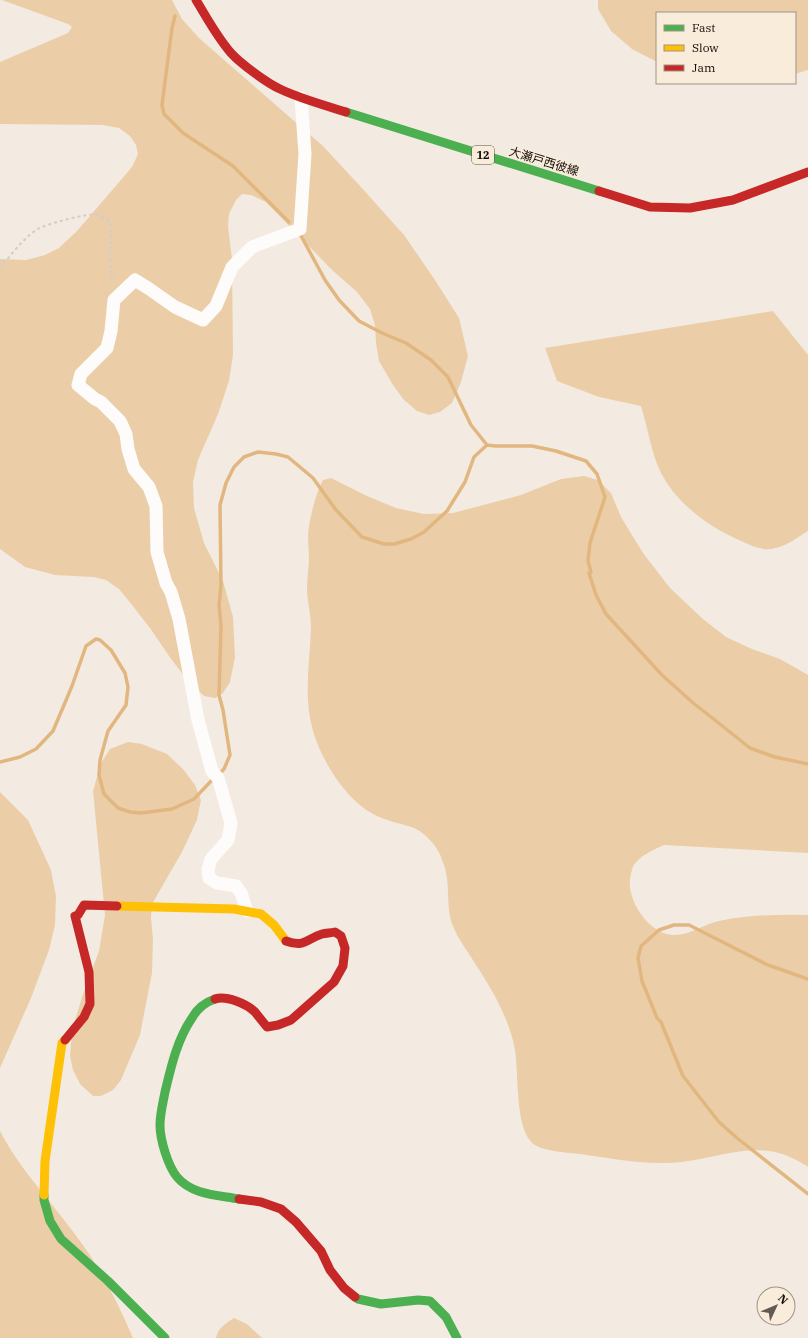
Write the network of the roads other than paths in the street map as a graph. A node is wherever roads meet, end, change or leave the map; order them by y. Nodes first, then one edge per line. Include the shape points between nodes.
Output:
1 (196, 0) edge
2 (301, 98) junction
3 (808, 172) edge
4 (248, 911) junction
5 (164, 1338) edge
6 (457, 1338) edge

1 - 2 street, 大瀬戸西彼線 / 12 via 232,54 278,89
2 - 3 street, 大瀬戸西彼線 / 12 via 650,207 690,208 733,200
2 - 4 street via 305,154 300,229 252,247 232,267 216,306 203,320 175,307 135,280 114,300 107,348 81,374 78,385 101,402 120,421 126,434 134,469 148,487 156,506 157,552 179,619 198,720 212,771 218,778 231,823 228,840 211,859 209,878 217,883 236,886
4 - 5 street via 84,905 76,916 89,972 90,1004 84,1017 62,1043 46,1161 44,1200 50,1221 61,1239 108,1281
4 - 6 street via 261,914 274,925 284,940 294,944 306,943 322,934 335,932 341,936 345,948 343,966 334,982 291,1020 278,1025 267,1027 254,1011 236,1000 220,997 207,1002 192,1017 179,1043 161,1111 160,1126 169,1162 177,1177 191,1189 261,1202 280,1209 296,1222 321,1251 330,1270 344,1288 358,1299 381,1304 430,1300 446,1317

